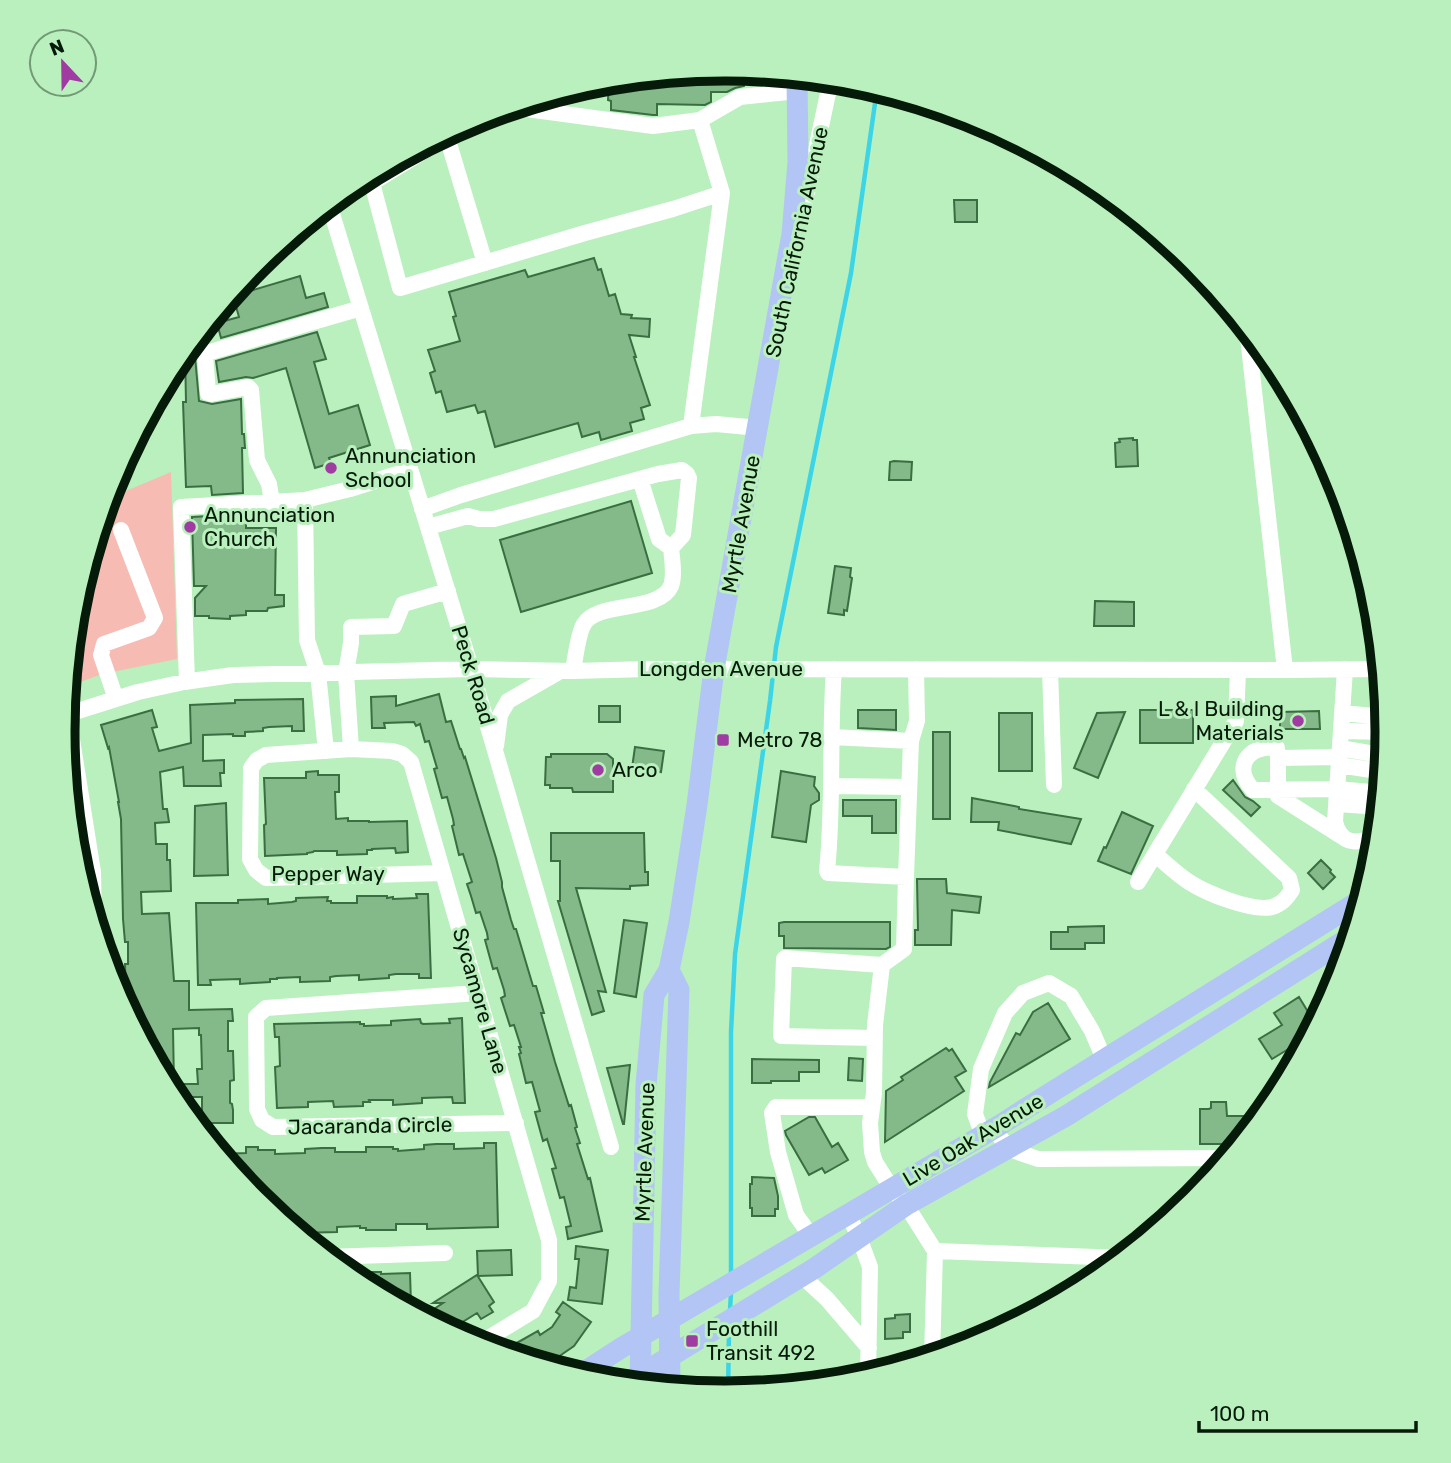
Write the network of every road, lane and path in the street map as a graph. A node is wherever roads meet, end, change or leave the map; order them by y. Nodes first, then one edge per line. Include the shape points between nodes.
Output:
1 (791, 85) edge
2 (797, 86) edge
3 (829, 90) edge
4 (534, 110) edge
5 (700, 120) junction
6 (449, 143) edge
7 (373, 185) edge
8 (722, 192) junction
9 (332, 214) edge
10 (485, 263) junction
11 (361, 308) junction
12 (1249, 347) edge
13 (763, 405) junction
14 (691, 426) junction
15 (759, 428) junction
16 (410, 470) junction
17 (640, 479) junction
18 (305, 500) junction
19 (272, 502) junction
20 (422, 509) junction
21 (428, 527) junction
22 (121, 530) dead end
23 (671, 548) junction
24 (448, 591) junction
25 (471, 669) junction
26 (714, 669) junction
27 (834, 669) junction
28 (916, 669) junction
29 (1345, 669) junction
30 (1372, 669) edge
31 (1050, 670) junction
32 (1238, 670) junction
33 (1284, 670) junction
34 (566, 671) junction
35 (318, 673) junction
36 (346, 673) junction
37 (187, 682) junction
38 (116, 699) junction
39 (76, 712) edge
40 (1342, 713) junction
41 (1375, 717) edge
42 (1341, 731) junction
43 (1376, 732) edge
44 (832, 737) junction
45 (911, 741) junction
46 (351, 750) junction
47 (326, 751) junction
48 (496, 752) junction
49 (1375, 756) edge
50 (1340, 757) junction
51 (1278, 758) junction
52 (1374, 769) edge
53 (78, 785) edge
54 (1054, 785) dead end
55 (832, 786) junction
56 (909, 787) junction
57 (1194, 789) junction
58 (1278, 789) junction
59 (1372, 794) edge
60 (1337, 797) junction
61 (1371, 805) edge
62 (1341, 836) junction
63 (1366, 839) edge
64 (1154, 855) junction
65 (443, 873) junction
66 (906, 877) junction
67 (93, 882) edge
68 (1138, 882) dead end
69 (1352, 905) edge
70 (1340, 944) edge
71 (882, 965) junction
72 (669, 970) junction
73 (478, 993) junction
74 (875, 1038) junction
75 (1104, 1059) junction
76 (872, 1107) junction
77 (516, 1124) junction
78 (988, 1132) junction
79 (611, 1147) dead end
80 (1009, 1149) junction
81 (1216, 1158) edge
82 (892, 1189) junction
83 (906, 1205) junction
84 (848, 1214) junction
85 (811, 1236) junction
86 (859, 1237) junction
87 (935, 1251) junction
88 (445, 1253) dead end
89 (343, 1256) edge
90 (1107, 1257) edge
91 (802, 1276) junction
92 (670, 1320) junction
93 (490, 1337) edge
94 (642, 1338) junction
95 (869, 1348) junction
96 (932, 1348) edge
97 (669, 1357) junction
98 (868, 1365) edge
99 (591, 1367) edge
100 (636, 1375) edge
101 (643, 1376) edge
102 (670, 1379) edge

1 - 5 street via 740,96
2 - 13 main road, Myrtle Avenue via 798,162 792,234
3 - 13 street, South California Avenue
4 - 5 street via 653,127
5 - 8 street
6 - 10 street
7 - 10 street via 400,288
8 - 10 street
8 - 14 street
9 - 11 street, Peck Road
11 - 16 street, Peck Road
11 - 19 street via 205,355 208,393 251,390 257,460
12 - 33 street
13 - 15 main road, Myrtle Avenue
14 - 15 street
14 - 20 street
15 - 26 main road, Myrtle Avenue
16 - 18 street
16 - 20 street, Peck Road
17 - 21 street via 494,519 468,516
17 - 23 street via 659,539
17 - 23 street via 682,470 687,474 682,535
18 - 19 street
18 - 35 street via 307,640
19 - 37 street via 181,506
20 - 21 street, Peck Road
21 - 24 street, Peck Road
22 - 38 street via 155,618 149,628 104,643 101,655
23 - 34 street via 671,586 646,603 590,618
24 - 25 street, Peck Road
24 - 36 street via 403,604 394,626 351,628
25 - 34 street, Longden Avenue
25 - 36 street, Longden Avenue
25 - 48 street, Peck Road
26 - 27 street, Longden Avenue
26 - 34 street, Longden Avenue
26 - 72 main road, Myrtle Avenue
27 - 28 street, Longden Avenue
27 - 44 street
28 - 31 street, Longden Avenue
28 - 45 street via 916,721
29 - 30 street, Longden Avenue
29 - 33 street, Longden Avenue
29 - 40 street
31 - 32 street, Longden Avenue
31 - 54 street
32 - 33 street, Longden Avenue
32 - 57 street via 1236,721
34 - 48 street via 508,701 500,715
35 - 36 street, Longden Avenue
35 - 37 street, Longden Avenue via 233,675
35 - 47 street
36 - 46 street
37 - 38 street, Longden Avenue
38 - 39 street, Longden Avenue
40 - 41 street
40 - 42 street
42 - 43 street
42 - 50 street
44 - 45 street
44 - 55 street
45 - 56 street
46 - 47 street, Pepper Way
46 - 65 street, Sycamore Lane via 392,751 411,762
47 - 65 street, Pepper Way via 266,755 251,768 250,859 256,870 266,878
48 - 79 street, Peck Road
49 - 50 street
50 - 51 street
50 - 52 street
50 - 60 street
51 - 58 street
51 - 58 street via 1278,748 1262,747 1247,756 1243,770 1253,790
53 - 67 street
55 - 56 street
55 - 66 street via 828,872
56 - 66 street
57 - 64 street
57 - 64 street via 1289,878 1292,890 1285,901 1259,908 1190,883
58 - 60 street
58 - 62 street via 1278,796
59 - 60 street
60 - 61 street
60 - 62 street via 1335,821
62 - 63 street via 1356,842
64 - 68 street
65 - 73 street, Sycamore Lane
66 - 71 street via 904,949
69 - 75 main road, Live Oak Avenue
70 - 80 main road, Live Oak Avenue
71 - 74 street
71 - 74 street via 784,959 780,1036
72 - 92 main road, Myrtle Avenue via 679,990
72 - 94 main road, Myrtle Avenue via 654,995 646,1085
73 - 77 street, Sycamore Lane
73 - 77 street, Jacaranda Circle via 266,1008 256,1017 257,1109 262,1120 273,1127
74 - 76 street
75 - 78 main road, Live Oak Avenue
75 - 78 street via 1071,996 1049,983 1023,993 1005,1013 981,1069 975,1114
76 - 82 street via 872,1152
76 - 85 street via 773,1109 778,1152 796,1215
77 - 93 street, Sycamore Lane via 549,1240 549,1281 533,1311
78 - 80 street
78 - 82 main road, Live Oak Avenue
80 - 81 street via 1038,1159
80 - 83 main road, Live Oak Avenue
82 - 83 street
82 - 84 main road, Live Oak Avenue
83 - 86 main road, Live Oak Avenue
83 - 87 street
84 - 85 main road, Live Oak Avenue
84 - 86 street
85 - 92 main road, Live Oak Avenue
86 - 91 main road, Live Oak Avenue
86 - 95 street via 870,1268
87 - 90 street
87 - 96 street
88 - 89 street
91 - 95 street
91 - 97 main road, Live Oak Avenue
92 - 94 main road, Live Oak Avenue
92 - 97 main road
94 - 99 main road, Live Oak Avenue
94 - 100 main road
95 - 98 street
97 - 101 main road, Live Oak Avenue
97 - 102 main road

